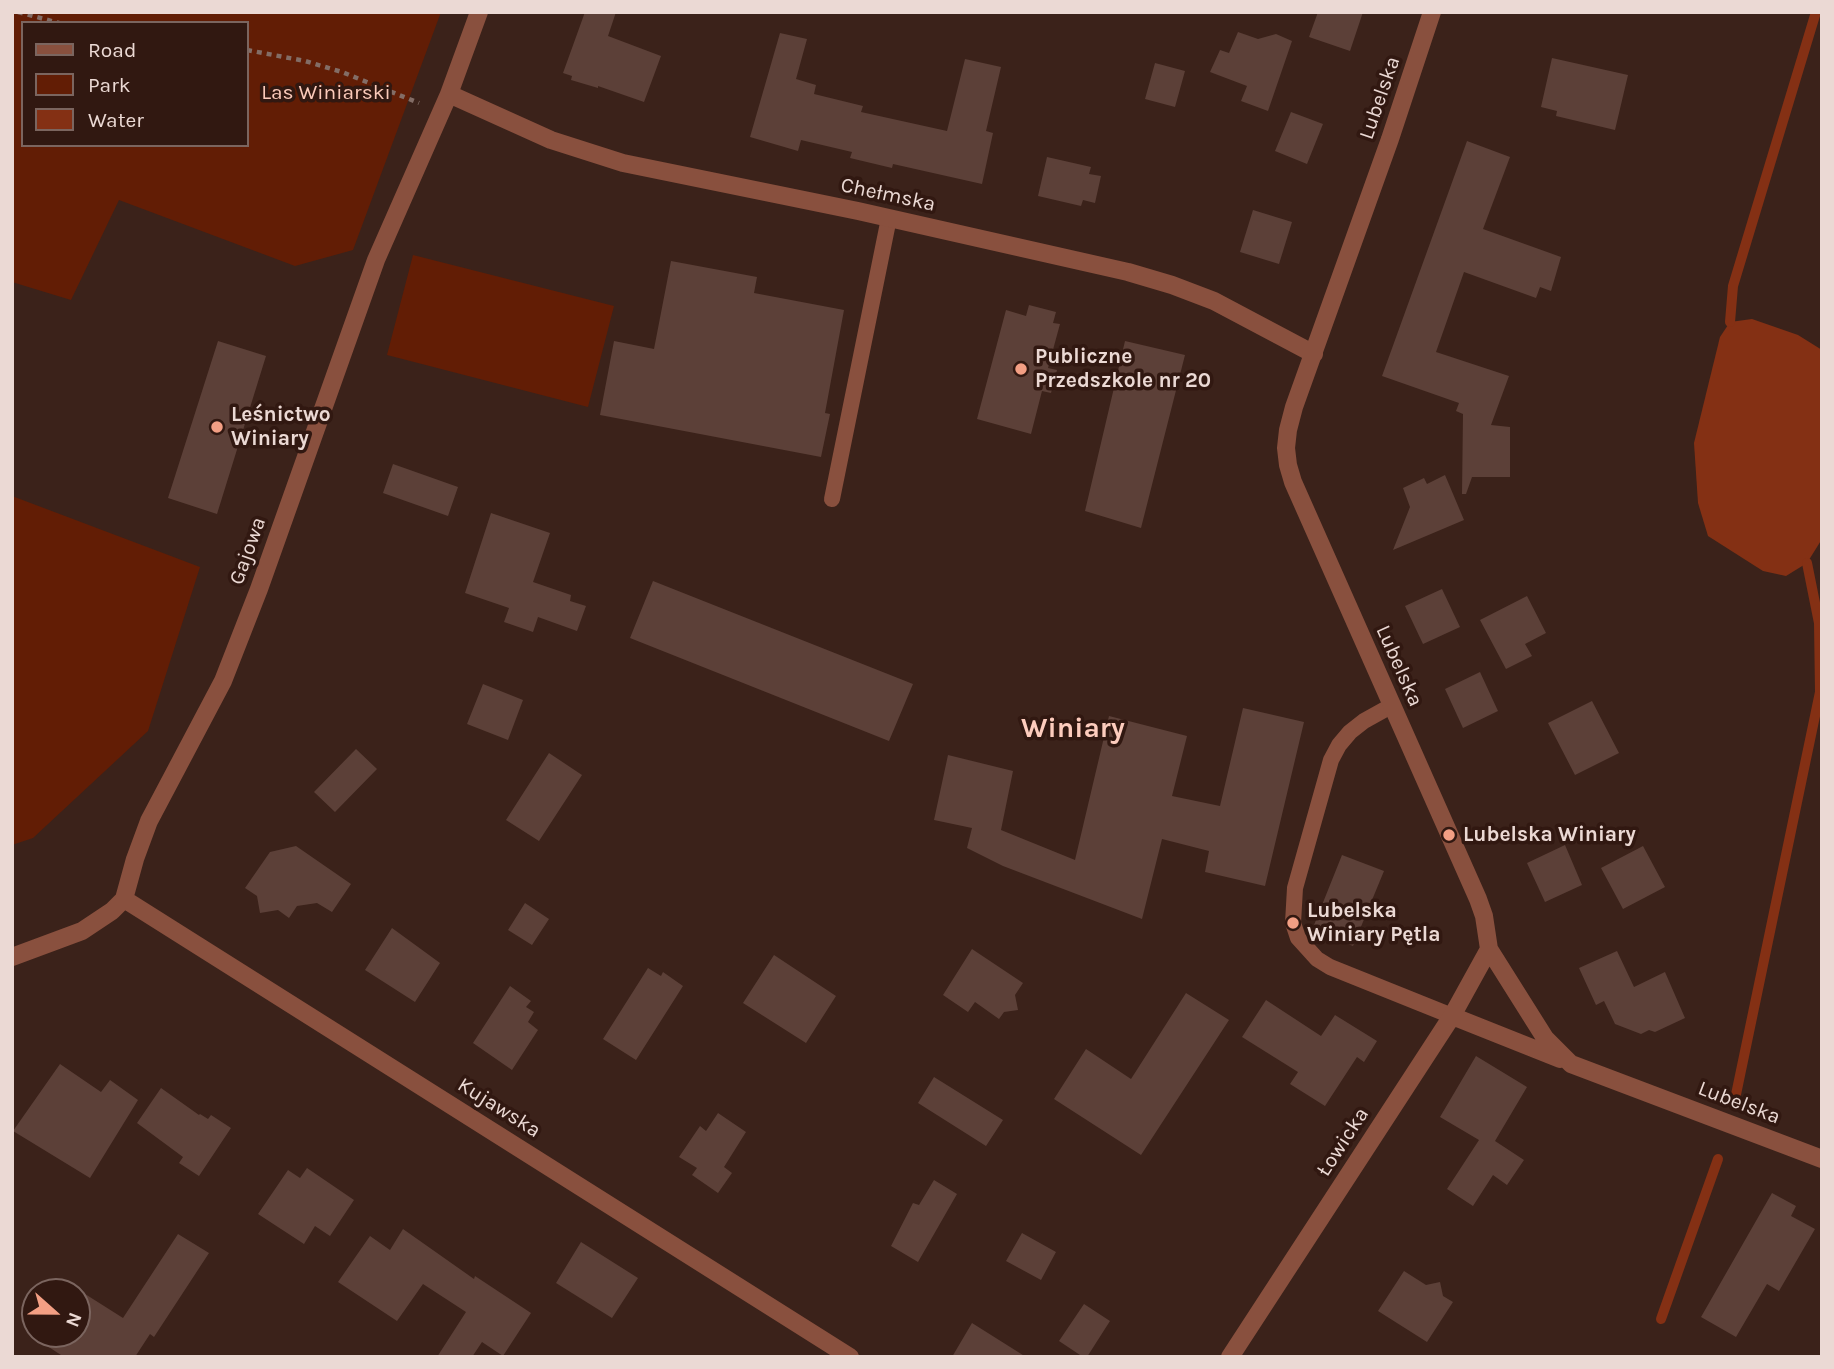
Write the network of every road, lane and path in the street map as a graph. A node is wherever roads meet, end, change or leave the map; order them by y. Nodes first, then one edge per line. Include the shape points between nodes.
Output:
1 (18, 12) edge
2 (479, 12) edge
3 (1432, 12) edge
4 (52, 21) edge
5 (248, 50) edge
6 (449, 94) junction
7 (439, 111) junction
8 (889, 218) junction
9 (1314, 354) junction
10 (832, 499) dead end
11 (1391, 706) junction
12 (124, 899) junction
13 (1489, 949) junction
14 (12, 957) edge
15 (1452, 1016) junction
16 (1571, 1064) junction
17 (1822, 1159) edge
18 (850, 1357) edge
19 (1230, 1357) edge

1 - 4 path
2 - 6 street
3 - 9 street, Lubelska
5 - 7 path via 342,72
6 - 7 street, Gajowa
6 - 8 street, Chełmska via 581,151 623,163
7 - 12 street, Gajowa via 376,260 260,589 212,703 149,821
8 - 9 street, Chełmska via 1172,285 1214,301
8 - 10 lane
9 - 11 street, Lubelska via 1287,430 1288,465
11 - 13 street, Lubelska via 1478,899
11 - 15 lane via 1350,732 1331,760 1295,888 1293,923 1298,938 1330,967
12 - 14 street via 82,931
12 - 18 street, Kujawska
13 - 15 street, Łowicka
13 - 16 street, Lubelska via 1545,1038
15 - 16 street
15 - 19 street, Łowicka
16 - 17 street, Lubelska

